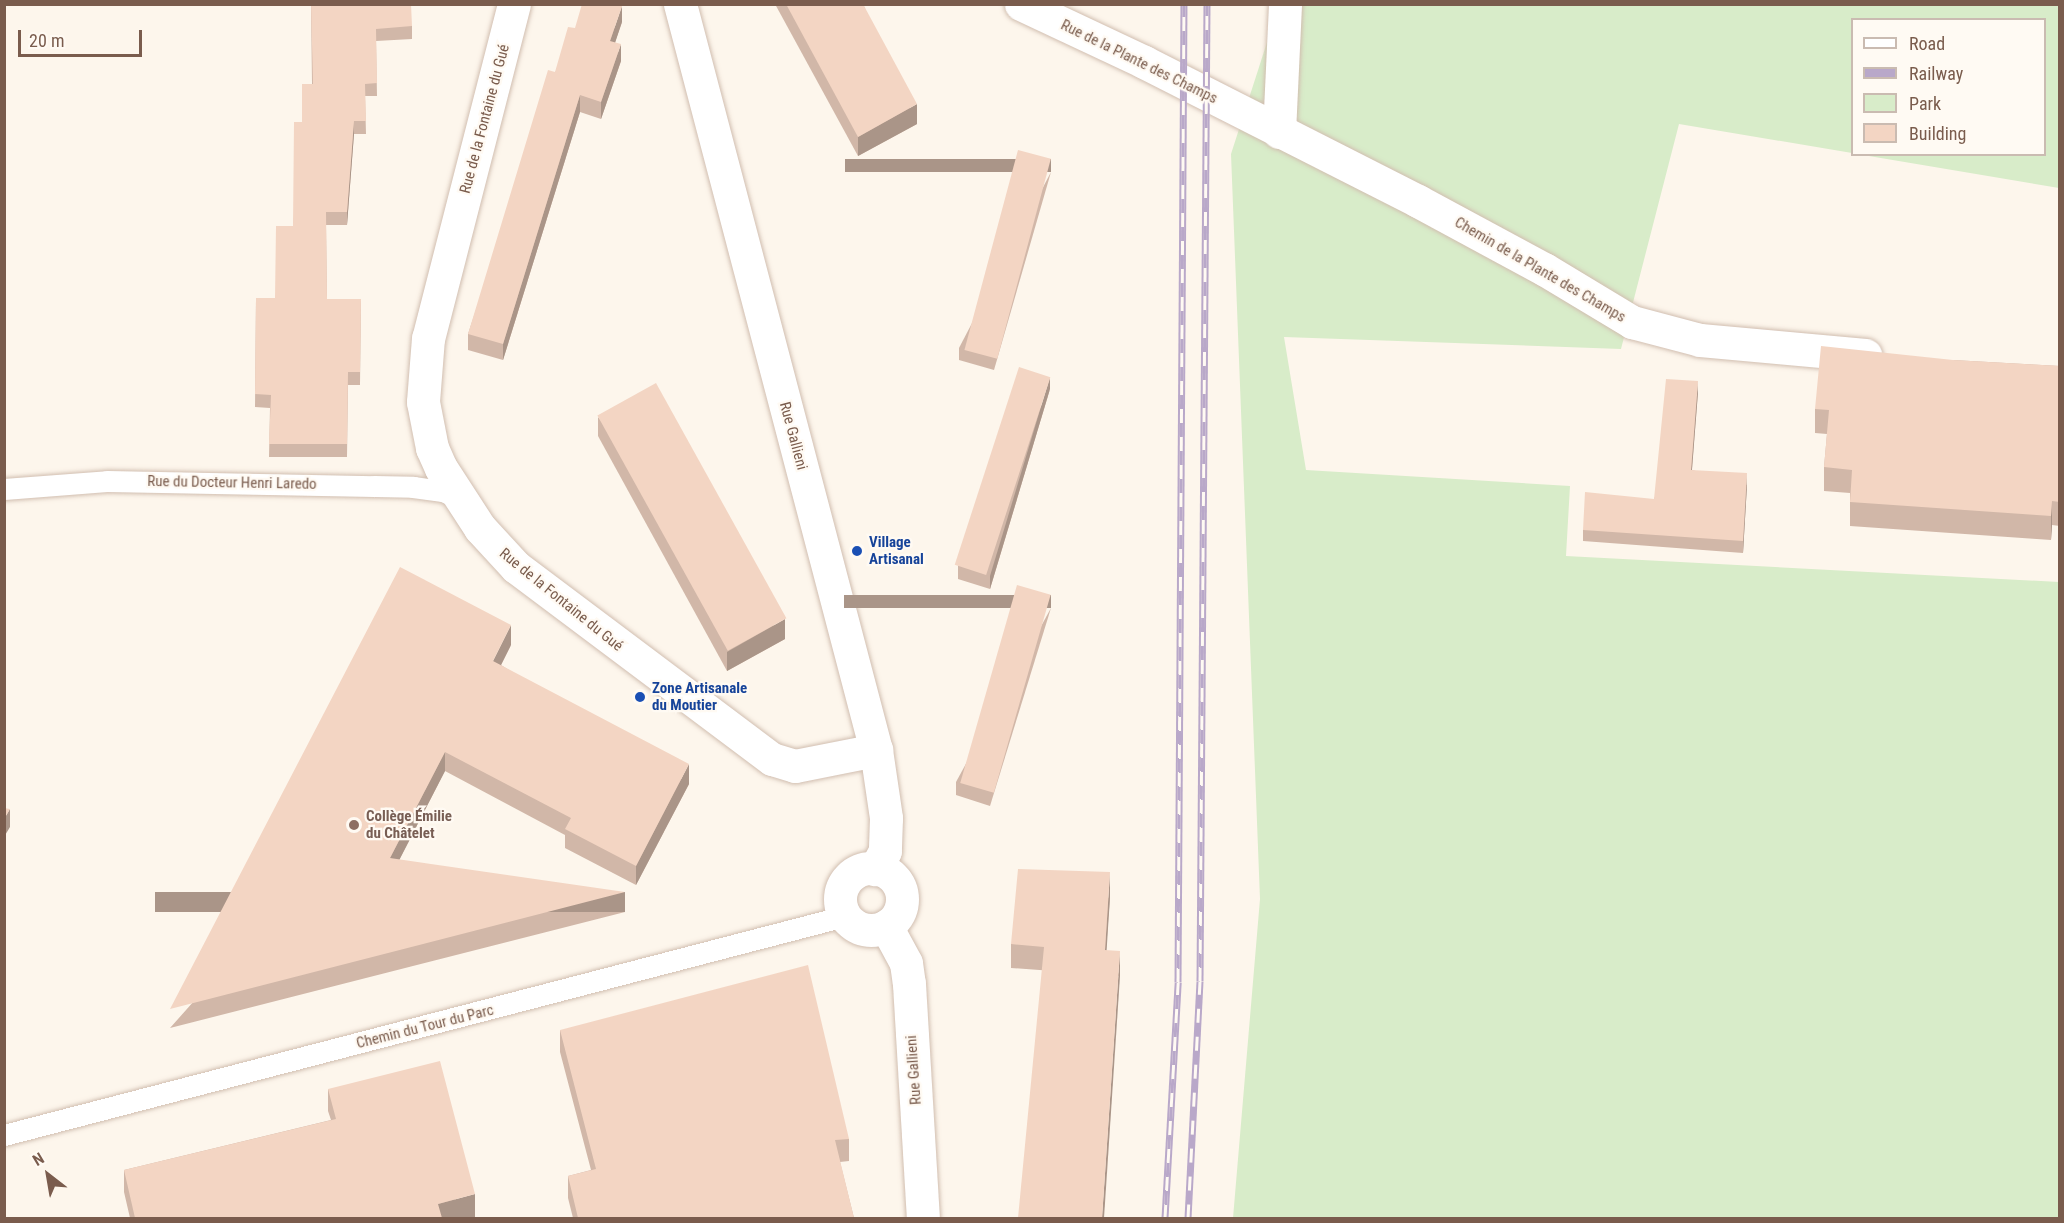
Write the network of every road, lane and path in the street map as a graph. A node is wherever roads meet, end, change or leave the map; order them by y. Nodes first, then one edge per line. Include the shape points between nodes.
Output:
1 (514, 4) edge
2 (680, 4) edge
3 (1021, 4) edge
4 (1285, 4) edge
5 (1225, 104) joint
6 (1279, 132) junction
7 (1890, 357) edge
8 (4, 489) edge
9 (458, 498) junction
10 (876, 750) junction
11 (875, 869) junction
12 (845, 916) junction
13 (886, 926) junction
14 (4, 1135) edge
15 (924, 1218) edge

1 - 9 street, Rue de la Fontaine du Gué via 428,338 422,376 432,448
2 - 10 street, Rue Gallieni
3 - 5 street, Rue de la Plante des Champs
4 - 6 street
5 - 6 street, Chemin de la Plante des Champs
6 - 7 street, Chemin de la Plante des Champs via 1533,263 1632,322 1700,340
8 - 9 lane, Rue du Docteur Henri Laredo via 107,481 362,485 443,491
9 - 10 street, Rue de la Fontaine du Gué via 516,567 772,759 795,766
10 - 11 street, Rue Gallieni via 886,818 885,851
11 - 12 street via 856,872 842,887 840,897
11 - 13 street via 892,877 901,893 899,912
12 - 13 street via 868,930
12 - 14 lane, Chemin du Tour du Parc
13 - 15 street, Rue Gallieni via 906,963 909,984

